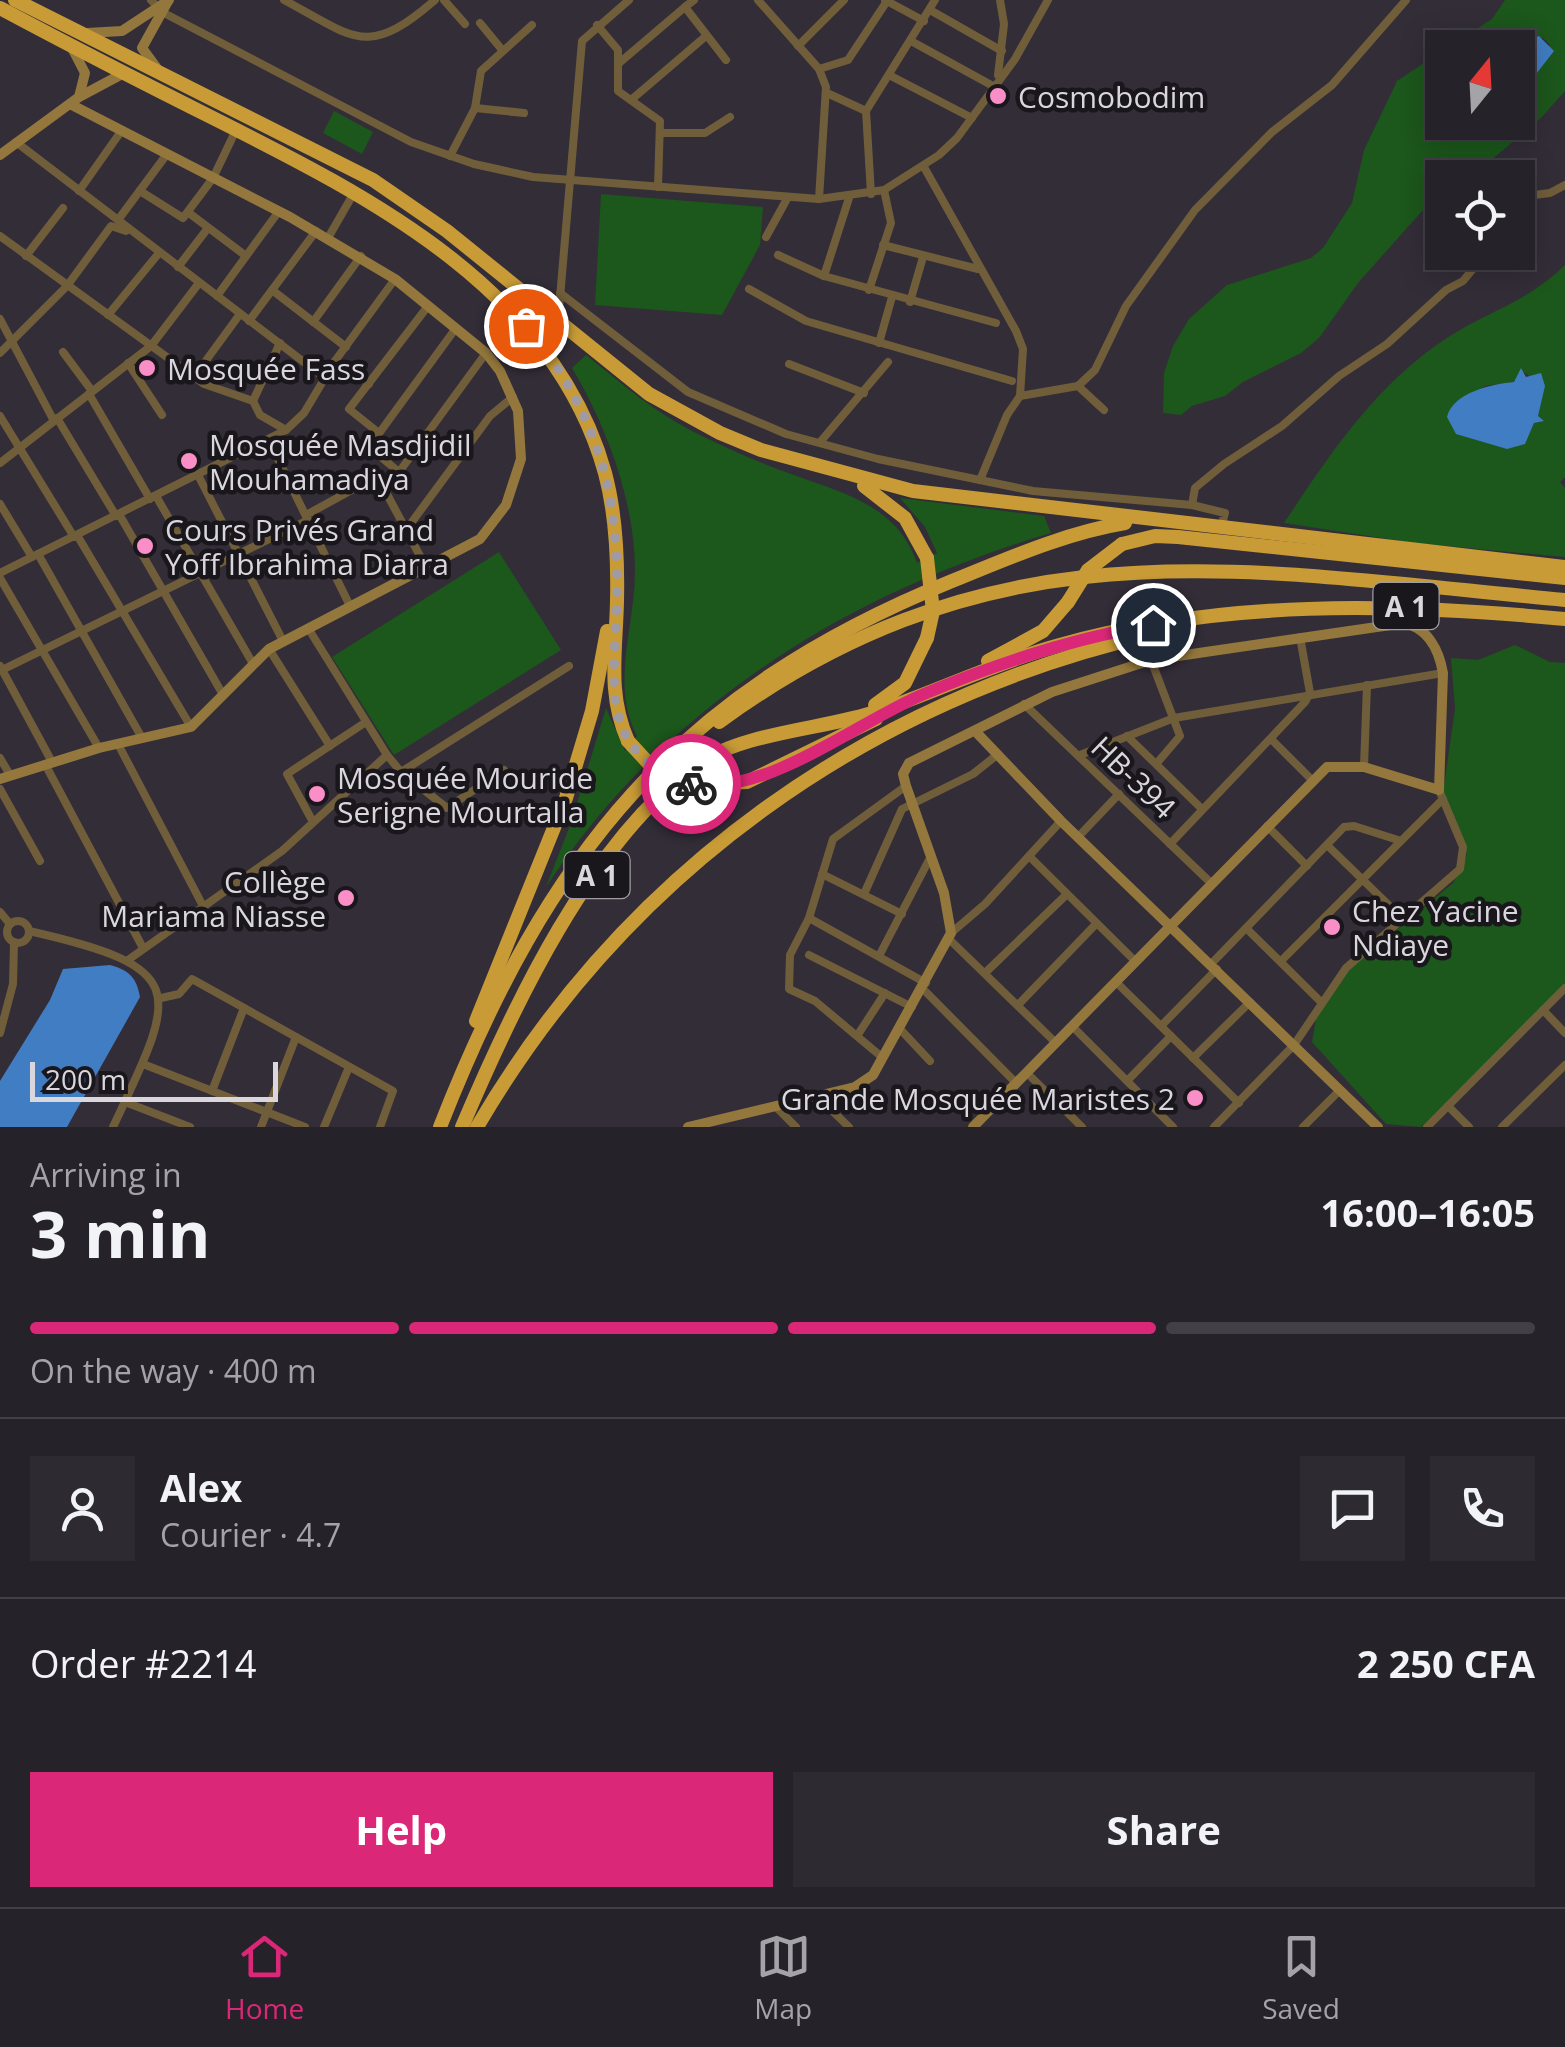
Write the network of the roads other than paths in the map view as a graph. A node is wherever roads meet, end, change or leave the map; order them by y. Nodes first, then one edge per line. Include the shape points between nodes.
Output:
1 (15, 0) edge
2 (30, 0) edge
3 (169, 0) edge
4 (284, 0) edge
5 (435, 0) edge
6 (444, 0) edge
7 (694, 0) edge
8 (758, 0) edge
9 (844, 0) edge
10 (935, 0) edge
11 (1000, 0) edge
12 (1048, 0) edge
13 (1406, 0) edge
14 (624, 1) edge
15 (889, 1) edge
16 (156, 6) edge
17 (686, 7) junction
18 (0, 8) edge
19 (930, 10) junction
20 (50, 19) junction
21 (924, 22) junction
22 (480, 23) dead end
23 (465, 24) dead end
24 (532, 25) dead end
25 (597, 25) junction
26 (706, 36) junction
27 (71, 38) junction
28 (911, 41) junction
29 (798, 46) junction
30 (503, 50) junction
31 (1002, 51) junction
32 (726, 60) dead end
33 (618, 64) junction
34 (819, 69) junction
35 (124, 73) junction
36 (889, 75) junction
37 (175, 82) junction
38 (995, 83) junction
39 (827, 93) junction
40 (74, 100) junction
41 (631, 100) junction
42 (475, 108) junction
43 (866, 111) junction
44 (524, 113) dead end
45 (730, 117) dead end
46 (972, 118) junction
47 (122, 130) junction
48 (236, 130) junction
49 (662, 133) junction
50 (16, 142) junction
51 (167, 154) junction
52 (0, 155) edge
53 (450, 156) junction
54 (924, 167) junction
55 (213, 178) junction
56 (568, 180) junction
57 (1565, 185) edge
58 (658, 187) junction
59 (884, 190) junction
60 (79, 191) junction
61 (140, 191) junction
62 (355, 191) junction
63 (871, 194) junction
64 (1535, 195) edge
65 (788, 197) junction
66 (818, 198) junction
67 (848, 198) junction
68 (63, 208) dead end
69 (279, 211) junction
70 (189, 213) junction
71 (118, 220) junction
72 (208, 228) junction
73 (316, 231) junction
74 (0, 236) edge
75 (140, 238) junction
76 (328, 238) junction
77 (766, 238) dead end
78 (882, 245) junction
79 (159, 253) junction
80 (778, 255) dead end
81 (26, 256) junction
82 (246, 256) junction
83 (361, 256) junction
84 (924, 257) junction
85 (178, 267) junction
86 (978, 270) junction
87 (1472, 270) edge
88 (824, 276) junction
89 (395, 279) junction
90 (199, 284) junction
91 (67, 286) junction
92 (750, 289) dead end
93 (272, 290) junction
94 (869, 290) junction
95 (560, 294) junction
96 (217, 296) junction
97 (892, 297) junction
98 (910, 302) junction
99 (428, 306) junction
100 (240, 314) junction
101 (108, 316) junction
102 (0, 319) edge
103 (249, 321) junction
104 (558, 321) junction
105 (313, 322) junction
106 (996, 323) dead end
107 (456, 328) junction
108 (879, 343) junction
109 (280, 344) junction
110 (11, 345) junction
111 (150, 346) junction
112 (346, 347) junction
113 (62, 352) dead end
114 (486, 353) junction
115 (0, 354) edge
116 (335, 361) junction
117 (888, 362) dead end
118 (128, 363) junction
119 (788, 364) dead end
120 (194, 378) junction
121 (326, 379) junction
122 (1012, 382) dead end
123 (369, 384) junction
124 (1078, 386) junction
125 (90, 393) junction
126 (864, 393) junction
127 (1020, 396) junction
128 (513, 397) junction
129 (253, 401) junction
130 (1104, 410) dead end
131 (162, 415) dead end
132 (0, 416) edge
133 (56, 419) junction
134 (286, 430) junction
135 (379, 433) junction
136 (786, 434) junction
137 (269, 440) junction
138 (821, 441) junction
139 (19, 448) junction
140 (780, 456) junction
141 (0, 463) edge
142 (817, 468) junction
143 (399, 472) junction
144 (198, 475) junction
145 (980, 480) junction
146 (386, 490) junction
147 (153, 498) junction
148 (0, 504) edge
149 (1192, 505) junction
150 (117, 515) junction
151 (307, 518) junction
152 (1146, 520) junction
153 (406, 530) junction
154 (1220, 530) junction
155 (75, 536) junction
156 (241, 553) junction
157 (35, 556) junction
158 (1565, 567) edge
159 (427, 570) junction
160 (200, 573) junction
161 (0, 576) edge
162 (617, 576) junction
163 (1565, 578) edge
164 (161, 592) junction
165 (1565, 600) edge
166 (350, 606) junction
167 (122, 612) junction
168 (1247, 615) junction
169 (1565, 619) edge
170 (308, 628) junction
171 (82, 631) junction
172 (1300, 636) junction
173 (284, 640) junction
174 (269, 649) junction
175 (42, 651) junction
176 (1151, 660) junction
177 (252, 662) junction
178 (569, 666) dead end
179 (1, 669) edge
180 (1443, 673) junction
181 (1368, 685) junction
182 (897, 692) junction
183 (222, 693) junction
184 (1310, 693) junction
185 (922, 695) junction
186 (1024, 704) junction
187 (878, 715) junction
188 (1174, 718) junction
189 (366, 722) junction
190 (828, 725) junction
191 (191, 727) junction
192 (976, 732) junction
193 (1127, 736) junction
194 (142, 738) junction
195 (1273, 740) junction
196 (118, 744) junction
197 (330, 746) junction
198 (99, 748) junction
199 (386, 755) junction
200 (1080, 755) junction
201 (997, 756) junction
202 (670, 757) junction
203 (0, 758) edge
204 (49, 763) junction
205 (1158, 763) junction
206 (1364, 768) junction
207 (504, 770) dead end
208 (401, 772) junction
209 (5, 777) edge
210 (1312, 781) junction
211 (906, 786) junction
212 (0, 789) edge
213 (1119, 794) junction
214 (1441, 794) junction
215 (911, 802) junction
216 (1202, 809) junction
217 (1062, 821) junction
218 (314, 822) junction
219 (1267, 826) junction
220 (1078, 836) junction
221 (1398, 840) junction
222 (1170, 844) junction
223 (1327, 845) junction
224 (1029, 856) junction
225 (930, 858) junction
226 (40, 861) dead end
227 (1306, 866) junction
228 (822, 874) junction
229 (1362, 878) junction
230 (1211, 883) junction
231 (864, 894) junction
232 (1065, 896) junction
233 (203, 906) junction
234 (0, 912) edge
235 (902, 914) junction
236 (808, 918) junction
237 (1404, 918) junction
238 (10, 924) junction
239 (1095, 925) junction
240 (1172, 925) junction
241 (1246, 928) junction
242 (30, 931) junction
243 (951, 936) junction
244 (14, 942) junction
245 (143, 948) junction
246 (808, 955) dead end
247 (879, 956) junction
248 (128, 960) junction
249 (1281, 961) junction
250 (1135, 962) junction
251 (1214, 966) junction
252 (985, 973) junction
253 (1116, 982) junction
254 (925, 986) junction
255 (1565, 988) edge
256 (885, 993) junction
257 (161, 998) junction
258 (1250, 1002) junction
259 (1321, 1002) junction
260 (1018, 1005) junction
261 (244, 1008) junction
262 (912, 1008) junction
263 (1543, 1010) junction
264 (1161, 1026) junction
265 (1074, 1027) junction
266 (900, 1030) junction
267 (0, 1032) edge
268 (1565, 1033) edge
269 (857, 1036) junction
270 (1171, 1036) junction
271 (296, 1037) junction
272 (1056, 1043) junction
273 (1294, 1045) junction
274 (883, 1058) junction
275 (1193, 1058) junction
276 (930, 1061) dead end
277 (143, 1064) junction
278 (348, 1066) junction
279 (1565, 1066) edge
280 (1027, 1073) junction
281 (458, 1080) junction
282 (1127, 1082) junction
283 (1016, 1083) junction
284 (1340, 1090) junction
285 (212, 1091) junction
286 (817, 1096) junction
287 (125, 1102) junction
288 (1240, 1102) junction
289 (776, 1106) junction
290 (1448, 1106) junction
291 (267, 1112) junction
292 (1071, 1116) junction
293 (1374, 1126) edge
294 (114, 1127) edge
295 (190, 1127) edge
296 (261, 1127) edge
297 (305, 1127) edge
298 (324, 1127) edge
299 (380, 1127) edge
300 (440, 1127) edge
301 (462, 1127) edge
302 (478, 1127) edge
303 (688, 1127) edge
304 (796, 1127) edge
305 (849, 1127) edge
306 (973, 1127) edge
307 (1060, 1127) edge
308 (1082, 1127) edge
309 (1173, 1127) edge
310 (1214, 1127) edge
311 (1304, 1127) edge
312 (1427, 1127) edge
313 (1468, 1127) edge
314 (1502, 1127) edge

1 - 20 highway
2 - 20 highway
3 - 16 street
4 - 5 street via 367,39 392,34
6 - 23 street
7 - 17 street
8 - 29 street
9 - 29 street
10 - 19 street
11 - 31 street
12 - 38 street
13 - 124 street via 1332,86 1272,132 1194,210 1126,306 1095,370
14 - 25 street
15 - 21 street
15 - 34 street via 848,60
16 - 27 street via 122,31
16 - 37 street via 142,48
16 - 53 street via 395,134
17 - 26 street
17 - 33 street
18 - 27 highway
19 - 21 street
19 - 31 street
20 - 27 highway
21 - 28 street
22 - 30 street
24 - 30 street
25 - 33 street via 618,50
25 - 56 street via 582,41
26 - 32 street
26 - 41 street
27 - 35 highway
27 - 37 highway
27 - 40 street via 85,74
28 - 36 street
28 - 38 street
29 - 34 street
30 - 42 street via 482,71
31 - 38 street
33 - 41 street via 616,86
34 - 39 street
35 - 40 street
35 - 48 highway
36 - 43 street
36 - 46 street
37 - 104 highway via 391,190
38 - 46 street
39 - 43 street
39 - 66 street
40 - 47 street
40 - 50 street
41 - 49 street via 655,115
42 - 44 street
42 - 53 street
43 - 63 street
45 - 49 street via 705,133
46 - 54 street
47 - 51 street
47 - 60 street
48 - 55 street
48 - 62 highway
49 - 58 street
50 - 52 street
50 - 60 street
51 - 55 street
51 - 61 street
53 - 56 street
54 - 59 street
54 - 86 street
55 - 69 street
55 - 70 street
56 - 58 street
56 - 95 street
57 - 64 street
58 - 65 street
59 - 63 street
59 - 78 street via 892,216
60 - 71 street
61 - 70 street via 176,217
61 - 71 street
62 - 76 street
62 - 162 highway via 478,280 550,355 605,474
63 - 67 street
65 - 66 street
65 - 77 street
66 - 67 street
67 - 88 street
68 - 81 street
69 - 73 street
69 - 82 street
70 - 72 street
71 - 75 street
72 - 82 street
72 - 85 street
73 - 76 street
73 - 93 street
74 - 81 street
75 - 79 street
75 - 91 street via 111,226
76 - 83 street
78 - 84 street
78 - 94 street
79 - 85 street
79 - 101 street
80 - 88 street
81 - 91 street
82 - 96 street
83 - 89 street
83 - 105 street
84 - 86 street
84 - 98 street
85 - 90 street
86 - 127 street via 1023,349
87 - 149 street via 1387,344 1195,488
88 - 94 street
89 - 99 street
89 - 112 street
90 - 96 street
90 - 111 street
91 - 101 street
91 - 110 street
92 - 108 street via 806,322
93 - 103 street
93 - 105 street
94 - 97 street
95 - 104 street
95 - 136 street via 688,392
96 - 100 street
97 - 98 street
97 - 108 street
98 - 106 street
99 - 107 street
99 - 123 street
100 - 103 street
100 - 120 street
101 - 111 street
102 - 110 street
103 - 109 street
104 - 140 highway via 681,413
105 - 112 street
107 - 114 street
107 - 135 street
108 - 122 street
109 - 121 street
109 - 129 street
110 - 115 street
110 - 133 street
111 - 118 street
111 - 120 street
112 - 116 street
113 - 125 street
114 - 128 street
114 - 143 street
116 - 121 street
116 - 123 street
117 - 126 street
118 - 125 street
118 - 131 street
119 - 126 street
120 - 129 street
121 - 134 street
123 - 135 street via 350,412
124 - 127 street
124 - 130 street
125 - 133 street
125 - 147 street
126 - 138 street
127 - 145 street
128 - 153 street via 490,416
128 - 159 street via 521,458 506,505 480,539
129 - 134 street via 260,415
132 - 139 street
133 - 139 street
133 - 150 street
134 - 137 street
135 - 143 street via 373,450
136 - 138 street
136 - 140 street
137 - 144 street
137 - 151 street
138 - 145 street
139 - 141 street
139 - 155 street
140 - 142 highway
142 - 152 highway via 894,487
142 - 182 highway, bridge via 892,504 927,558 933,611 927,638
143 - 146 street
144 - 147 street
144 - 156 street
145 - 149 street
146 - 151 street via 370,480
146 - 153 street
147 - 150 street
147 - 160 street
148 - 157 street
149 - 154 street via 1225,513
150 - 155 street
150 - 164 street
151 - 156 street
151 - 166 street
152 - 154 highway
152 - 202 highway via 1071,535 852,625 730,702
153 - 159 street
154 - 158 highway
155 - 157 street
155 - 167 street
156 - 160 street
156 - 173 street
157 - 161 street
157 - 171 street
159 - 166 street
160 - 164 street
160 - 177 street
161 - 175 street
162 - 187 highway, bridge via 617,714 628,742 652,767 692,785 747,782
162 - 281 highway via 573,779 487,989
163 - 185 highway, bridge via 1156,536 1122,544 1088,570 1043,631
164 - 167 street
164 - 183 street
165 - 202 highway, A 1 via 1230,570 1057,578 938,606 838,646
166 - 170 street
167 - 171 street
167 - 191 street
168 - 169 highway, A 1 via 1373,605
168 - 185 highway via 1080,639
168 - 302 highway, A 1 via 1023,671 900,723 801,782 692,866 603,954 533,1040
170 - 173 street
170 - 189 street
171 - 175 street
171 - 194 street
172 - 176 street
172 - 180 street via 1411,624 1434,646
172 - 184 street
173 - 174 street
174 - 177 street
174 - 197 street
175 - 179 street
175 - 198 street
176 - 186 street
176 - 188 street
177 - 183 street
178 - 208 street
179 - 204 street
180 - 181 street
180 - 214 street
181 - 184 street
181 - 206 street
182 - 187 highway
182 - 190 highway
183 - 191 street
184 - 188 street
184 - 195 street
185 - 187 highway, A 1
186 - 192 street
186 - 200 street, HB-394
187 - 190 highway, A 1
188 - 193 street
188 - 205 street via 1178,742
189 - 197 street
189 - 199 street
190 - 301 highway, A 1 via 711,756 652,806 556,936
191 - 194 street
192 - 201 street
192 - 211 street via 909,764
193 - 200 street
193 - 205 street
194 - 196 street
195 - 210 street
195 - 216 street
196 - 198 street
196 - 233 street
197 - 218 street via 287,774
198 - 204 street
199 - 208 street
199 - 218 street
200 - 213 street, HB-394
201 - 215 street via 974,774
201 - 217 street
202 - 281 highway, A 1 via 591,842 530,929
203 - 209 street
204 - 209 street
204 - 245 street
205 - 216 street
206 - 210 street via 1333,764
206 - 214 street
207 - 208 street via 447,808
210 - 219 street
211 - 215 street
211 - 228 street via 835,836
212 - 226 street
213 - 220 street
213 - 222 street, HB-394
214 - 221 street
214 - 237 street via 1463,862
215 - 225 street
215 - 231 street
216 - 222 street
217 - 220 street
217 - 224 street
218 - 233 street
219 - 227 street
219 - 230 street
220 - 240 street
221 - 223 street via 1349,825
221 - 229 street
222 - 230 street, HB-394
223 - 227 street
223 - 229 street
224 - 232 street
224 - 243 street
225 - 235 street
225 - 243 street
227 - 241 street
228 - 231 street
228 - 236 street
229 - 237 street
229 - 249 street
230 - 240 street
231 - 235 street
232 - 239 street
232 - 252 street
233 - 245 street
234 - 238 street
235 - 247 street
236 - 247 street
236 - 269 street via 790,955 789,989
237 - 259 street via 1353,960
238 - 242 street via 24,922
238 - 244 street via 7,934
239 - 250 street
239 - 260 street
240 - 250 street
240 - 251 street
241 - 249 street
241 - 251 street
242 - 244 street via 25,941
242 - 248 street
243 - 252 street
243 - 254 street
244 - 267 street via 13,984
245 - 248 street
246 - 256 street
247 - 254 street
248 - 257 street
249 - 259 street
250 - 253 street
251 - 258 street
251 - 264 street
252 - 260 street
253 - 264 street
253 - 265 street
254 - 262 street
254 - 283 street
255 - 263 street
256 - 262 street
256 - 269 street
257 - 261 street via 179,994 192,978
257 - 277 street via 157,1035
258 - 273 street
258 - 275 street
259 - 273 street
260 - 272 street
261 - 271 street
261 - 285 street
262 - 266 street
263 - 268 street
263 - 290 street
264 - 270 street
265 - 272 street
265 - 282 street
266 - 274 street
266 - 276 street
269 - 274 street
270 - 275 street
270 - 282 street
271 - 278 street
271 - 291 street
272 - 280 street
273 - 284 street
273 - 288 street
274 - 286 street via 865,1082
275 - 288 street
277 - 285 street
277 - 287 street
278 - 298 street
278 - 299 street via 393,1092
279 - 314 street
280 - 283 street
280 - 292 street
281 - 300 highway, A 1
282 - 309 street
283 - 306 street
284 - 293 street
284 - 311 street
285 - 291 street
286 - 289 street
286 - 305 street
287 - 294 street
287 - 295 street
288 - 310 street
289 - 303 street
289 - 304 street
290 - 312 street
290 - 313 street
291 - 296 street
291 - 297 street
292 - 307 street
292 - 308 street

